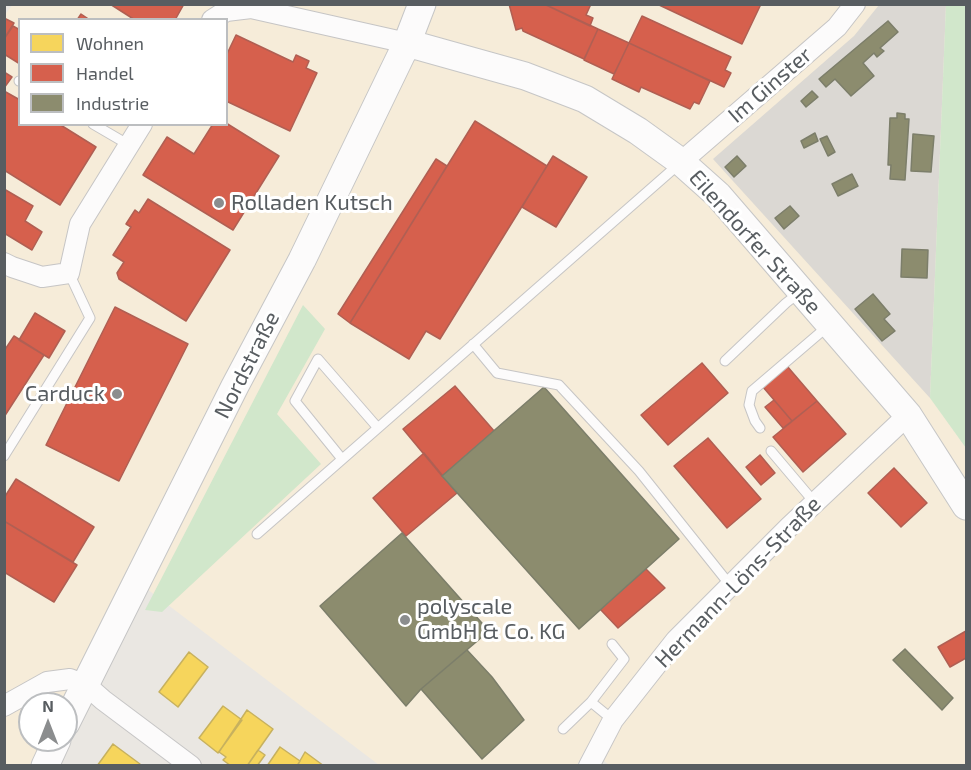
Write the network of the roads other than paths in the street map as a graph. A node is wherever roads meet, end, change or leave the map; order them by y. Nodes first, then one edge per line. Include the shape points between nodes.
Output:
1 (422, 4) edge
2 (855, 4) edge
3 (215, 18) edge
4 (407, 43) junction
5 (96, 126) edge
6 (140, 126) edge
7 (129, 145) junction
8 (681, 162) junction
9 (4, 263) edge
10 (69, 273) junction
11 (801, 292) junction
12 (830, 325) junction
13 (473, 344) junction
14 (725, 361) dead end
15 (908, 415) junction
16 (378, 428) junction
17 (760, 428) dead end
18 (771, 450) dead end
19 (4, 456) edge
20 (342, 459) junction
21 (815, 503) junction
22 (966, 506) edge
23 (257, 534) dead end
24 (730, 585) junction
25 (612, 644) dead end
26 (86, 685) junction
27 (78, 700) edge
28 (591, 702) junction
29 (4, 706) edge
30 (612, 720) junction
31 (563, 729) dead end
32 (191, 765) edge
33 (589, 765) edge

1 - 4 street, Nordstraße
2 - 8 street, Im Ginster via 837,27
3 - 4 street via 226,11 251,8
4 - 8 street, Eilendorfer Straße via 525,76 585,99
4 - 26 street, Nordstraße via 302,260
5 - 7 lane
6 - 7 street
7 - 10 street via 80,224
8 - 11 street, Eilendorfer Straße via 718,195
8 - 13 lane
9 - 10 street via 42,276
10 - 19 lane via 90,318
11 - 12 street, Eilendorfer Straße
11 - 14 lane
12 - 15 street, Eilendorfer Straße
12 - 17 lane via 752,391 749,405
13 - 16 lane
13 - 24 lane via 496,373 558,385 639,471
15 - 21 street, Hermann-Löns-Straße
15 - 22 street, Eilendorfer Straße
16 - 20 lane
16 - 20 lane via 318,359 295,401
18 - 21 lane
20 - 23 lane
21 - 24 street, Hermann-Löns-Straße
24 - 30 street, Hermann-Löns-Straße via 676,640
25 - 28 lane via 624,659
26 - 27 street, Nordstraße
26 - 29 street via 70,679 53,681
26 - 32 street
28 - 30 lane
28 - 31 lane
30 - 33 street, Hermann-Löns-Straße

